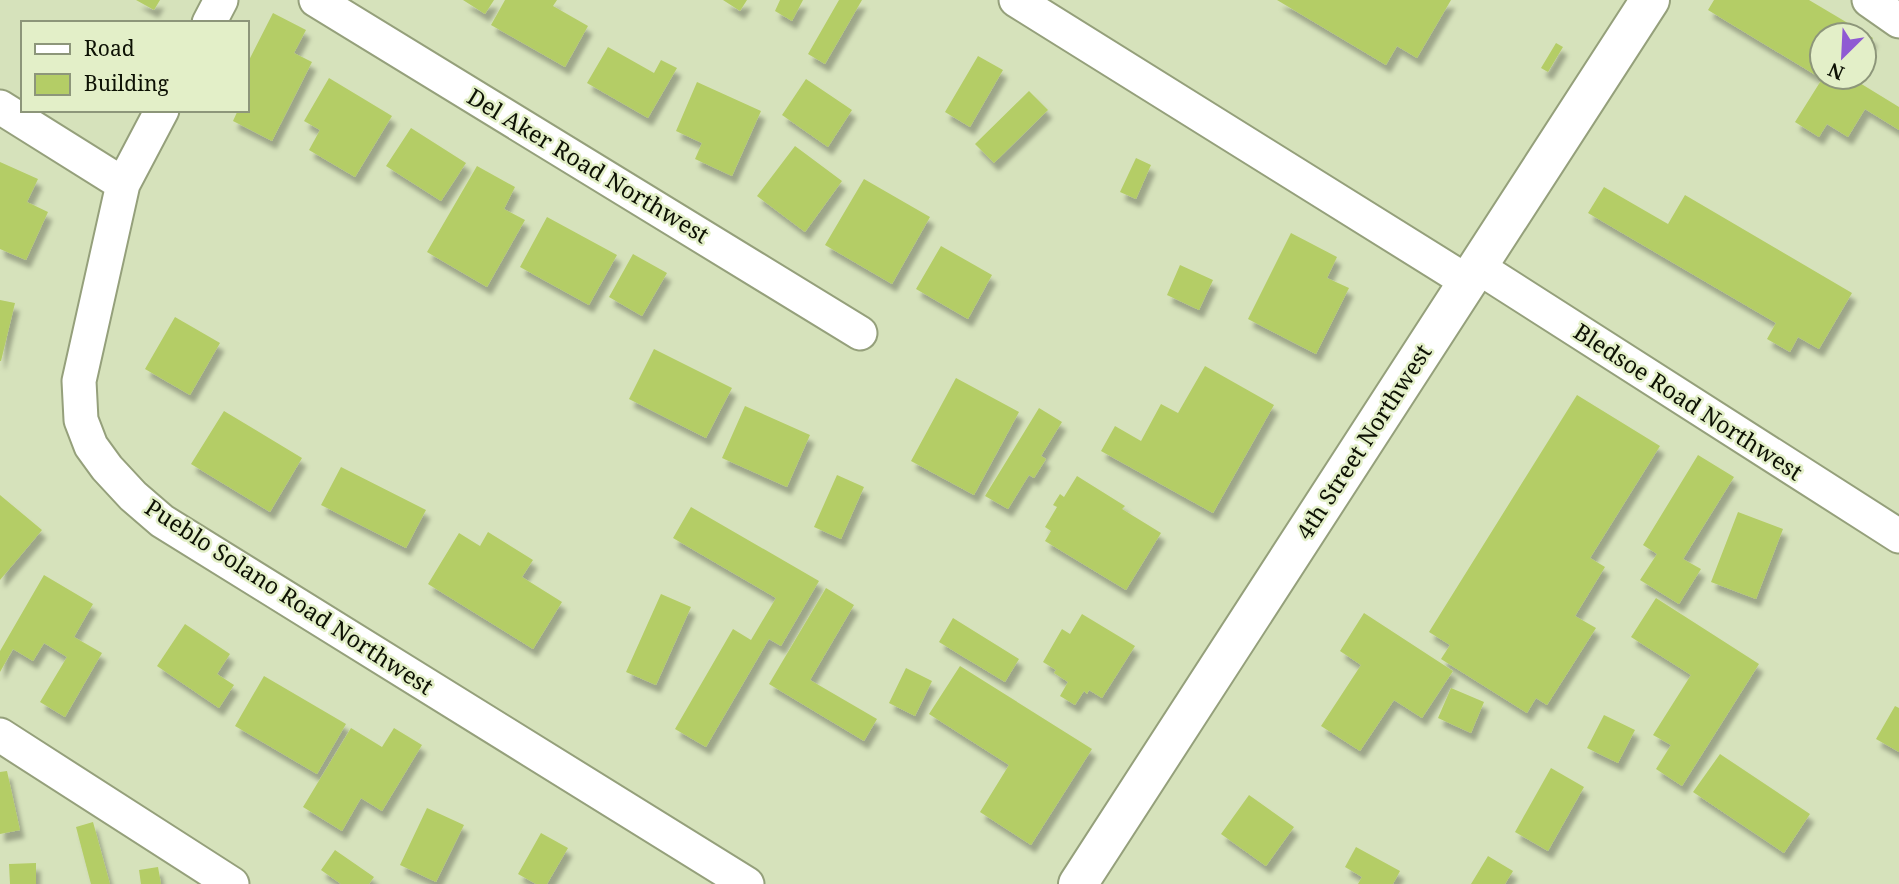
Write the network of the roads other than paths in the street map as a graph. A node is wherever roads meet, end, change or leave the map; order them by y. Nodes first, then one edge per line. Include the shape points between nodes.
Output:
1 (221, 0) edge
2 (316, 0) edge
3 (1016, 0) edge
4 (1650, 0) edge
5 (1869, 0) edge
6 (210, 21) edge
7 (1899, 21) edge
8 (0, 107) edge
9 (161, 112) edge
10 (123, 184) junction
11 (1473, 275) junction
12 (860, 332) dead end
13 (1899, 536) edge
14 (0, 734) edge
15 (232, 884) edge
16 (747, 884) edge
17 (1079, 884) edge

1 - 6 street
2 - 12 street, Del Aker Road Northwest
3 - 11 street, Bledsoe Road Northwest
4 - 11 main road, 4th Street Northwest
5 - 7 street
8 - 10 street
9 - 10 street, Pueblo Solano Road Northwest
10 - 16 street, Pueblo Solano Road Northwest via 79,381 80,420 91,446 116,477 162,521
11 - 13 street, Bledsoe Road Northwest
11 - 17 main road, 4th Street Northwest
14 - 15 street

